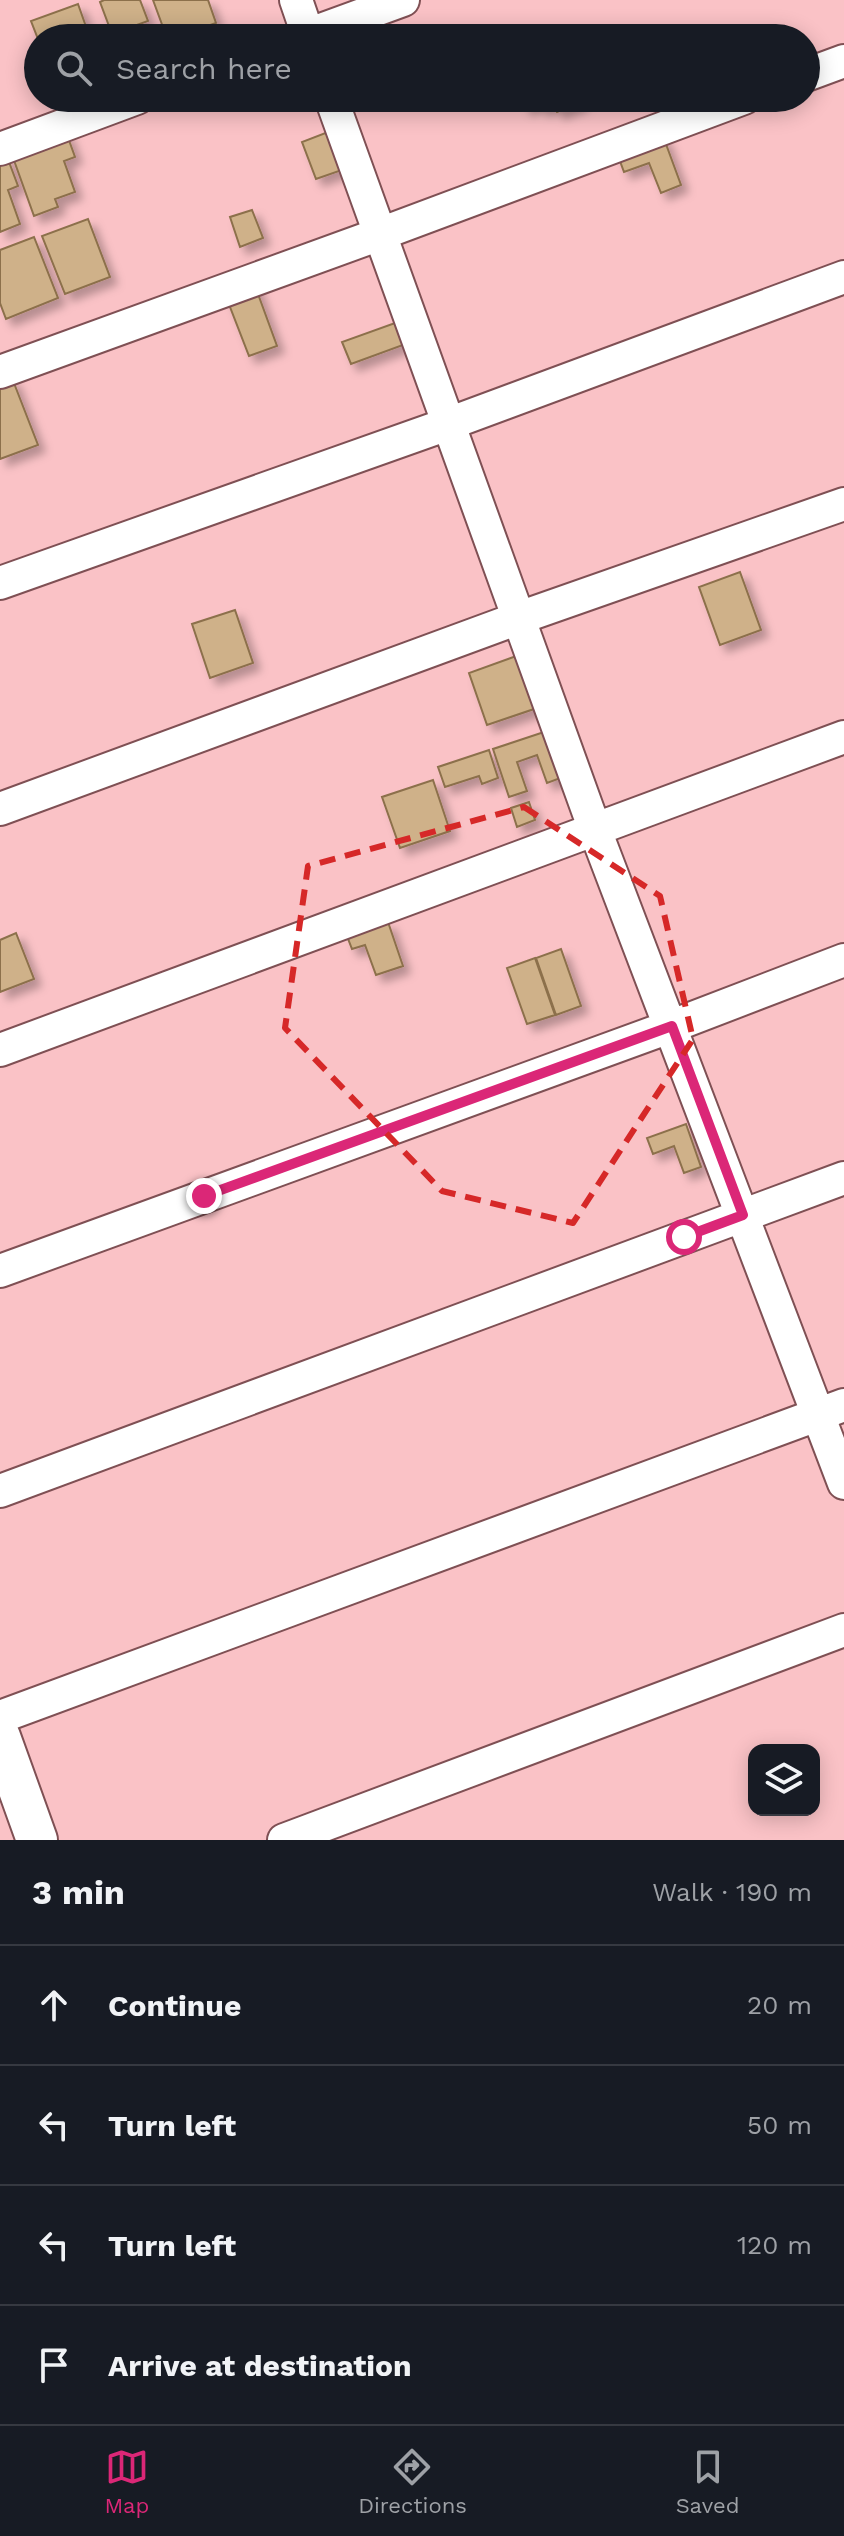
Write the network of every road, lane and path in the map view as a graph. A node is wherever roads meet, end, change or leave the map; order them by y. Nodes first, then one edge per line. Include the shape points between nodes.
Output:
1 (296, 0) edge
2 (403, 0) edge
3 (302, 24) edge
4 (340, 24) edge
5 (844, 61) edge
6 (820, 70) edge
7 (99, 112) edge
8 (336, 112) edge
9 (707, 112) edge
10 (0, 149) edge
11 (380, 234) junction
12 (844, 277) edge
13 (0, 372) edge
14 (448, 424) junction
15 (844, 504) edge
16 (0, 583) edge
17 (519, 618) junction
18 (844, 737) edge
19 (0, 809) edge
20 (595, 830) junction
21 (844, 960) edge
22 (672, 1026) junction
23 (0, 1050) edge
24 (844, 1178) edge
25 (743, 1215) junction
26 (0, 1271) edge
27 (831, 1410) edge
28 (844, 1483) edge
29 (0, 1491) edge
30 (844, 1630) edge
31 (0, 1717) edge
32 (0, 1737) edge
33 (37, 1840) edge
34 (284, 1840) edge

1 - 3 street
2 - 4 street
5 - 6 street
7 - 10 street
8 - 11 street
9 - 11 street
11 - 13 street
11 - 14 street
12 - 14 street
14 - 16 street
14 - 17 street
15 - 17 street
17 - 19 street
17 - 20 street
18 - 20 street
20 - 22 street
20 - 23 street
21 - 22 street
22 - 25 street
22 - 26 street
24 - 25 street
25 - 27 street
25 - 29 street
27 - 28 street
27 - 31 street
30 - 34 street
32 - 33 main road

